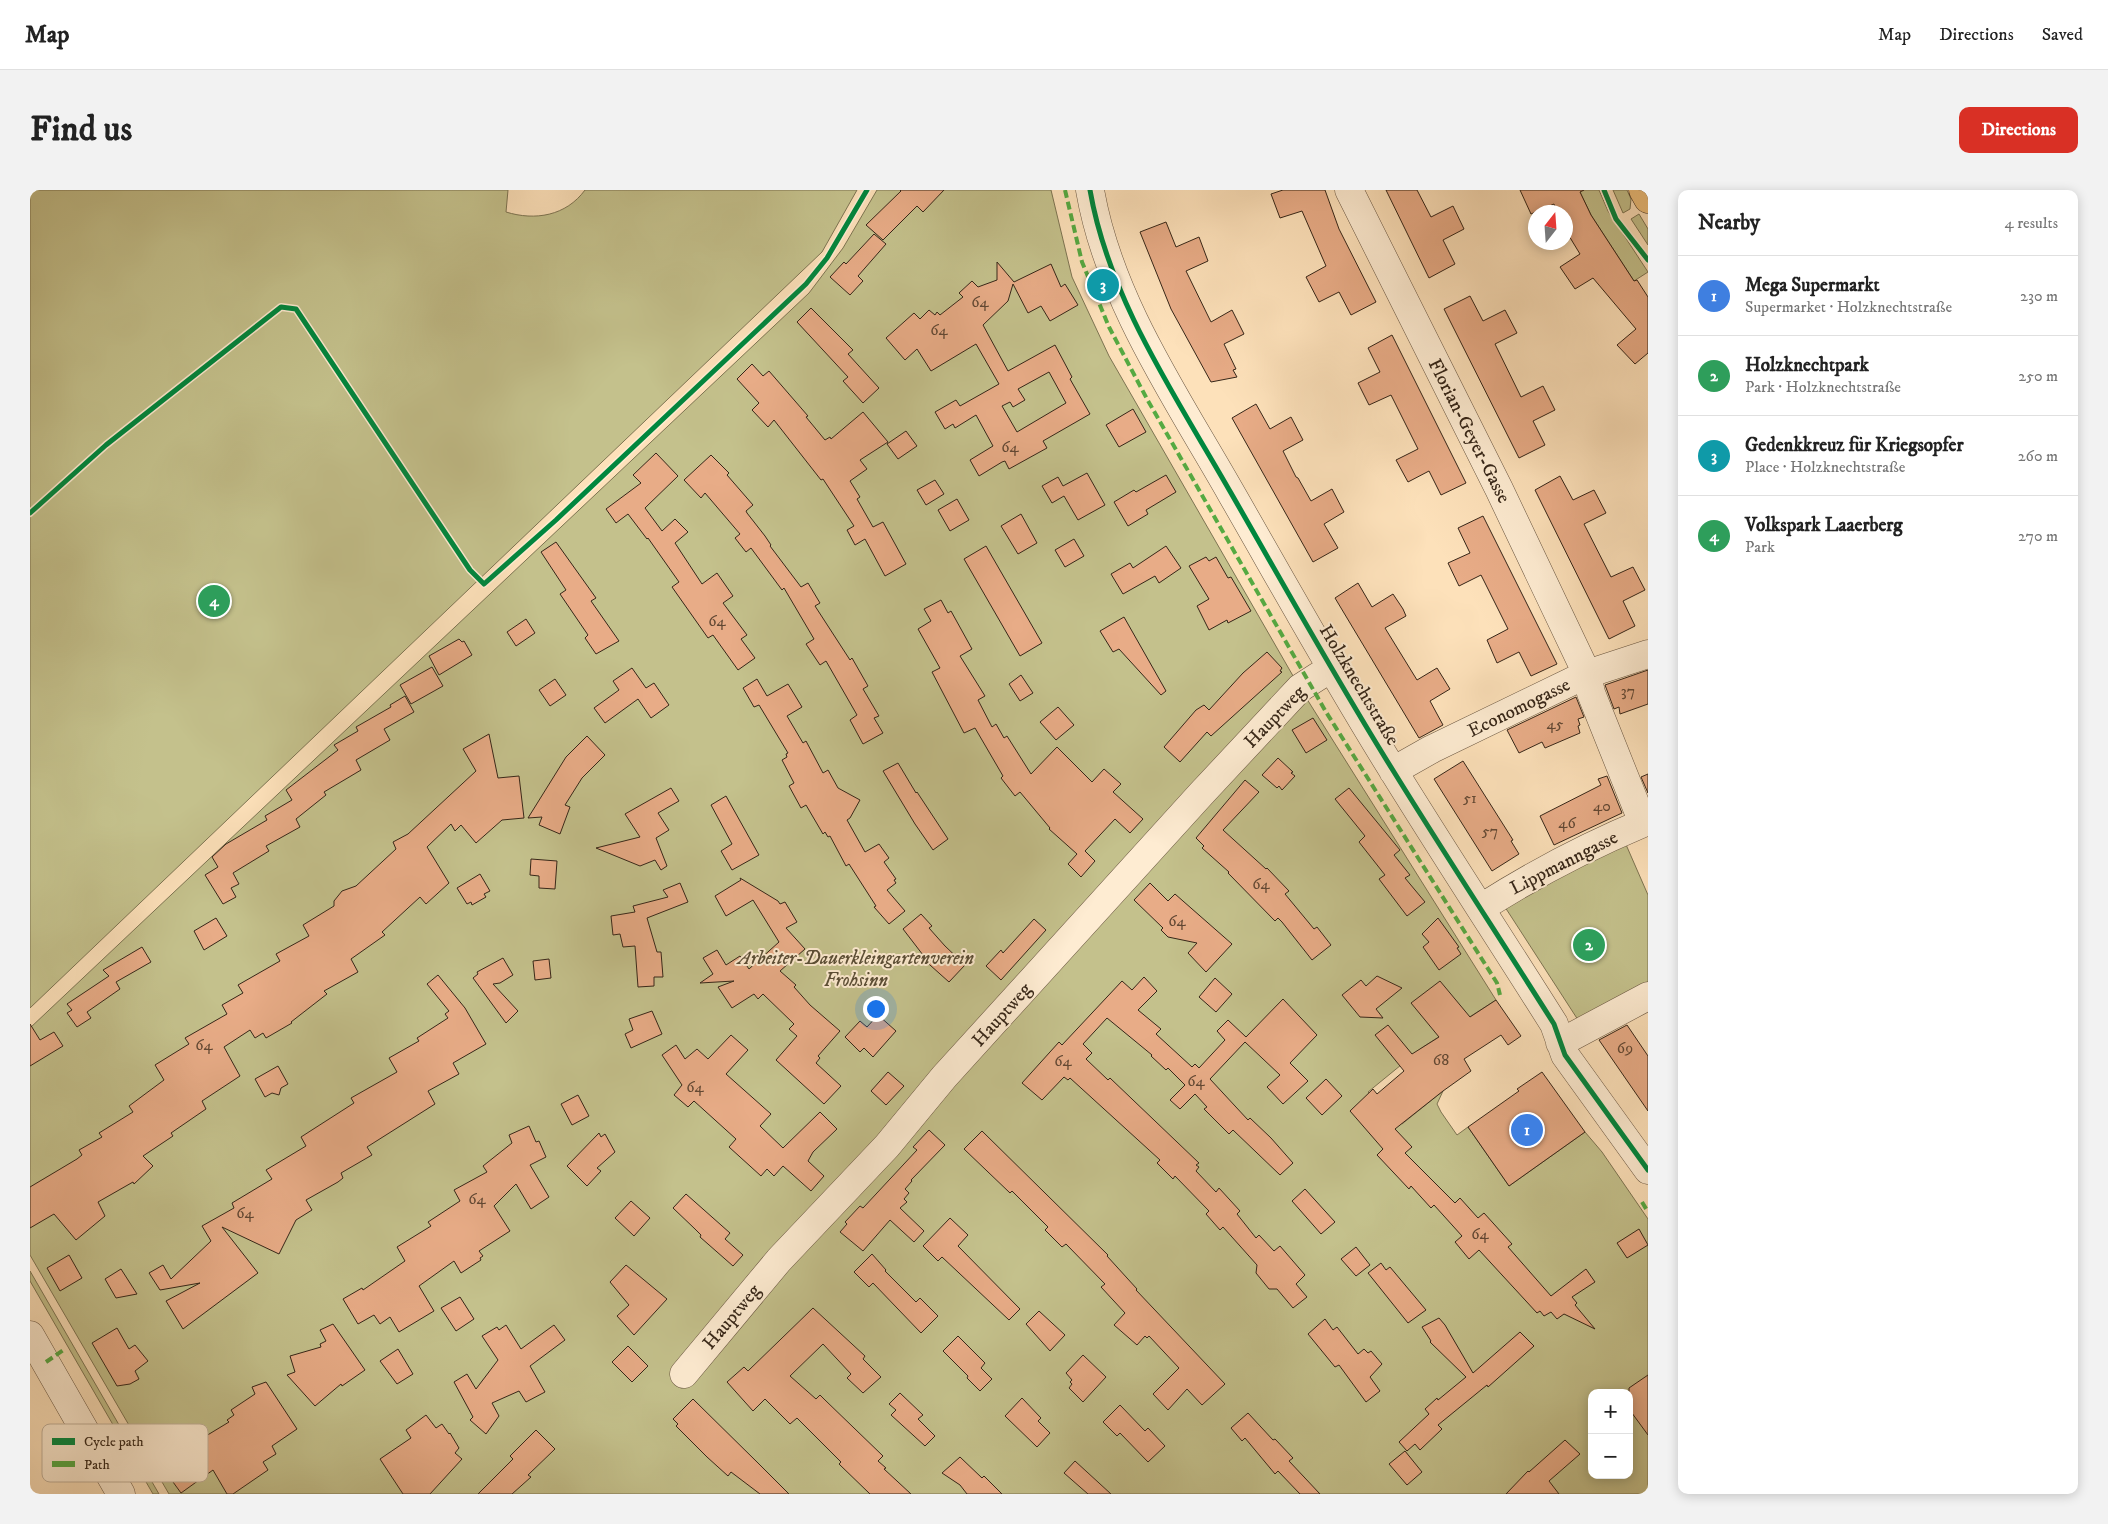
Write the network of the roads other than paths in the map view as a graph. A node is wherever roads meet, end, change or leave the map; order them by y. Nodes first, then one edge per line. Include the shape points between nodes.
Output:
1 (1090, 190) edge
2 (1349, 190) edge
3 (1643, 190) edge
4 (1648, 199) edge
5 (1648, 654) edge
6 (1331, 668) junction
7 (1587, 674) junction
8 (1393, 771) junction
9 (1646, 822) edge
10 (1481, 908) junction
11 (1648, 996) edge
12 (1560, 1043) junction
13 (1648, 1170) edge
14 (30, 1335) edge
15 (38, 1367) edge
16 (684, 1374) dead end
17 (75, 1424) edge
18 (113, 1482) edge
19 (121, 1494) edge

1 - 6 street, Holzknechtstraße via 1108,261 1128,308
2 - 7 street, Florian-Geyer-Gasse
3 - 4 main road
5 - 7 street, Economogasse
6 - 8 street, Holzknechtstraße
6 - 16 street, Hauptweg via 1300,688 1201,794 944,1077 887,1146 779,1260
7 - 8 street, Economogasse
7 - 9 street, Florian-Geyer-Gasse via 1591,693
8 - 10 street, Holzknechtstraße
9 - 10 street, Lippmanngasse via 1572,855
10 - 12 street, Holzknechtstraße via 1554,1024
11 - 12 street
12 - 13 street, Holzknechtstraße via 1565,1055
14 - 15 street
15 - 17 street
18 - 19 street

